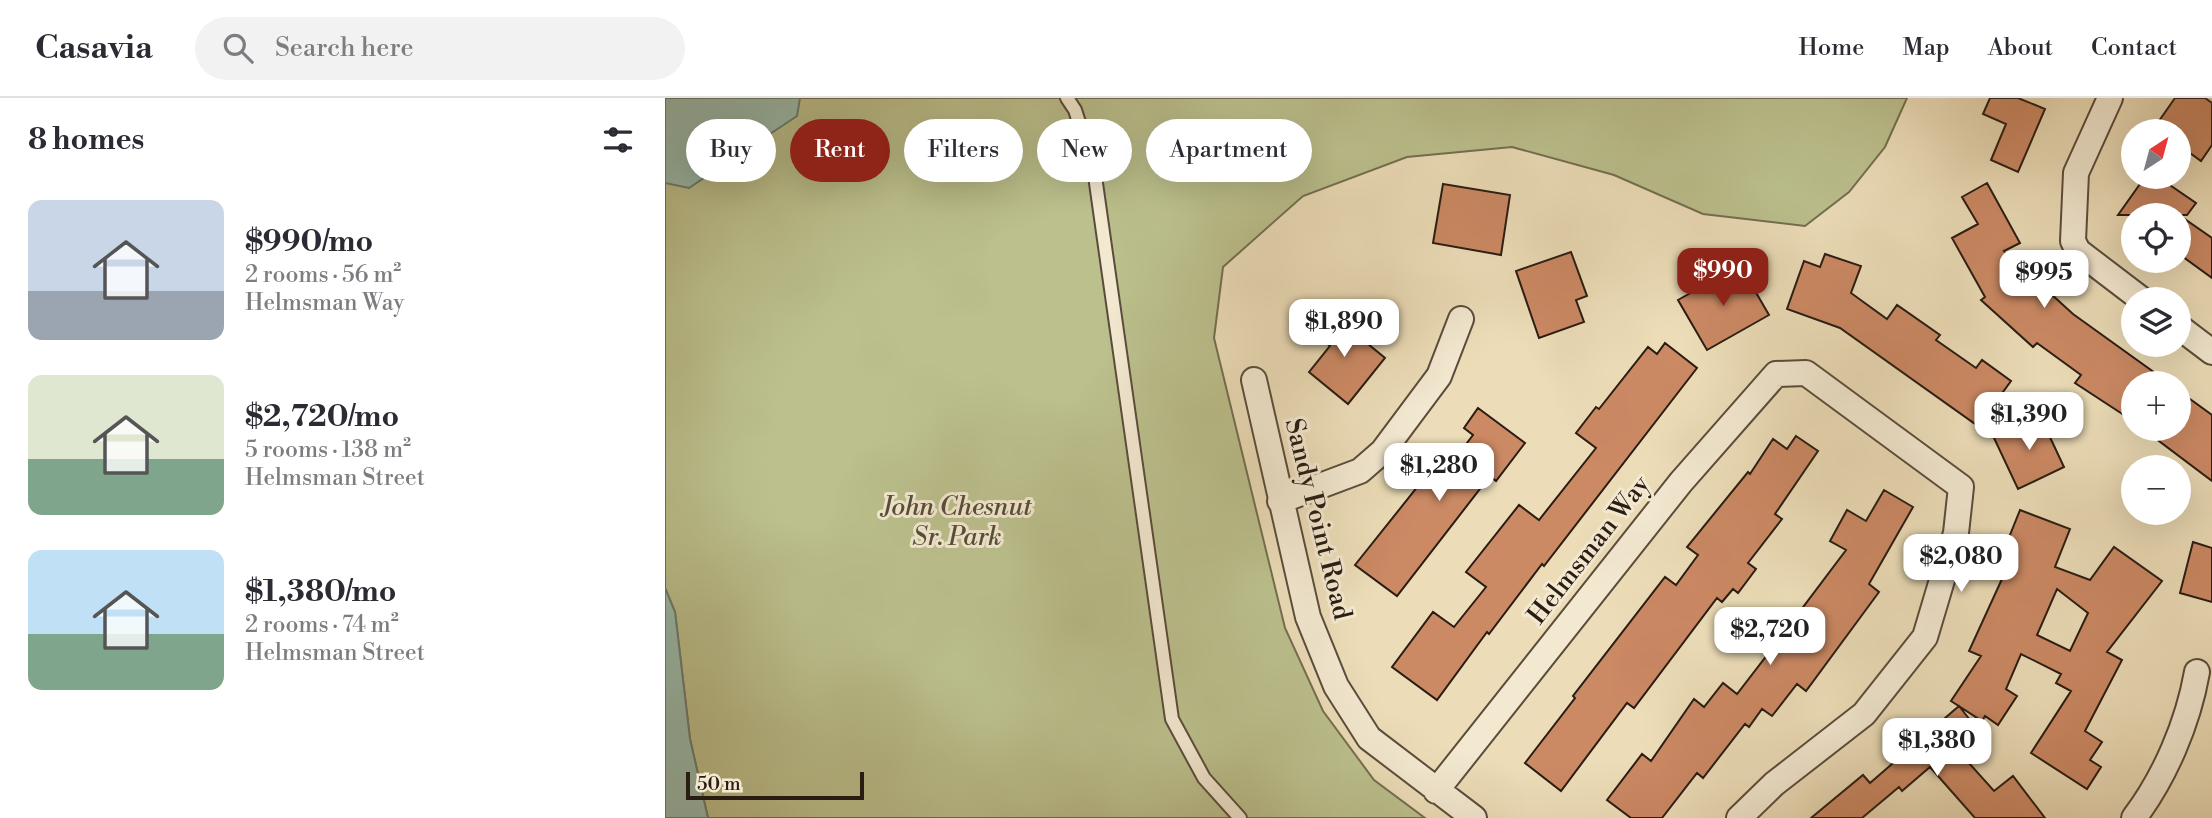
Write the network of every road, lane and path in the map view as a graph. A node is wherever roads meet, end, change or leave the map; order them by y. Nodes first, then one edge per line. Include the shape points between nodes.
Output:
1 (1067, 98) edge
2 (2110, 98) edge
3 (2125, 287) edge
4 (1461, 319) dead end
5 (2191, 336) edge
6 (2212, 352) edge
7 (1254, 380) dead end
8 (1280, 500) junction
9 (2197, 673) dead end
10 (1436, 791) junction
11 (1240, 818) edge
12 (1474, 818) edge
13 (1739, 818) edge
14 (2134, 818) edge

1 - 11 lane via 1094,169 1172,719 1204,778
2 - 3 street via 2076,173 2073,241 2078,251
4 - 8 street via 1439,376 1383,451 1360,471
5 - 6 street
7 - 8 street, Sandy Point Road
8 - 10 street, Sandy Point Road via 1308,617 1336,686 1369,738
9 - 14 street via 2179,734
10 - 12 street, Sandy Point Road
10 - 13 street, Helmsman Way via 1681,482 1776,374 1807,373 1961,487 1956,533 1925,637 1864,714 1774,784

